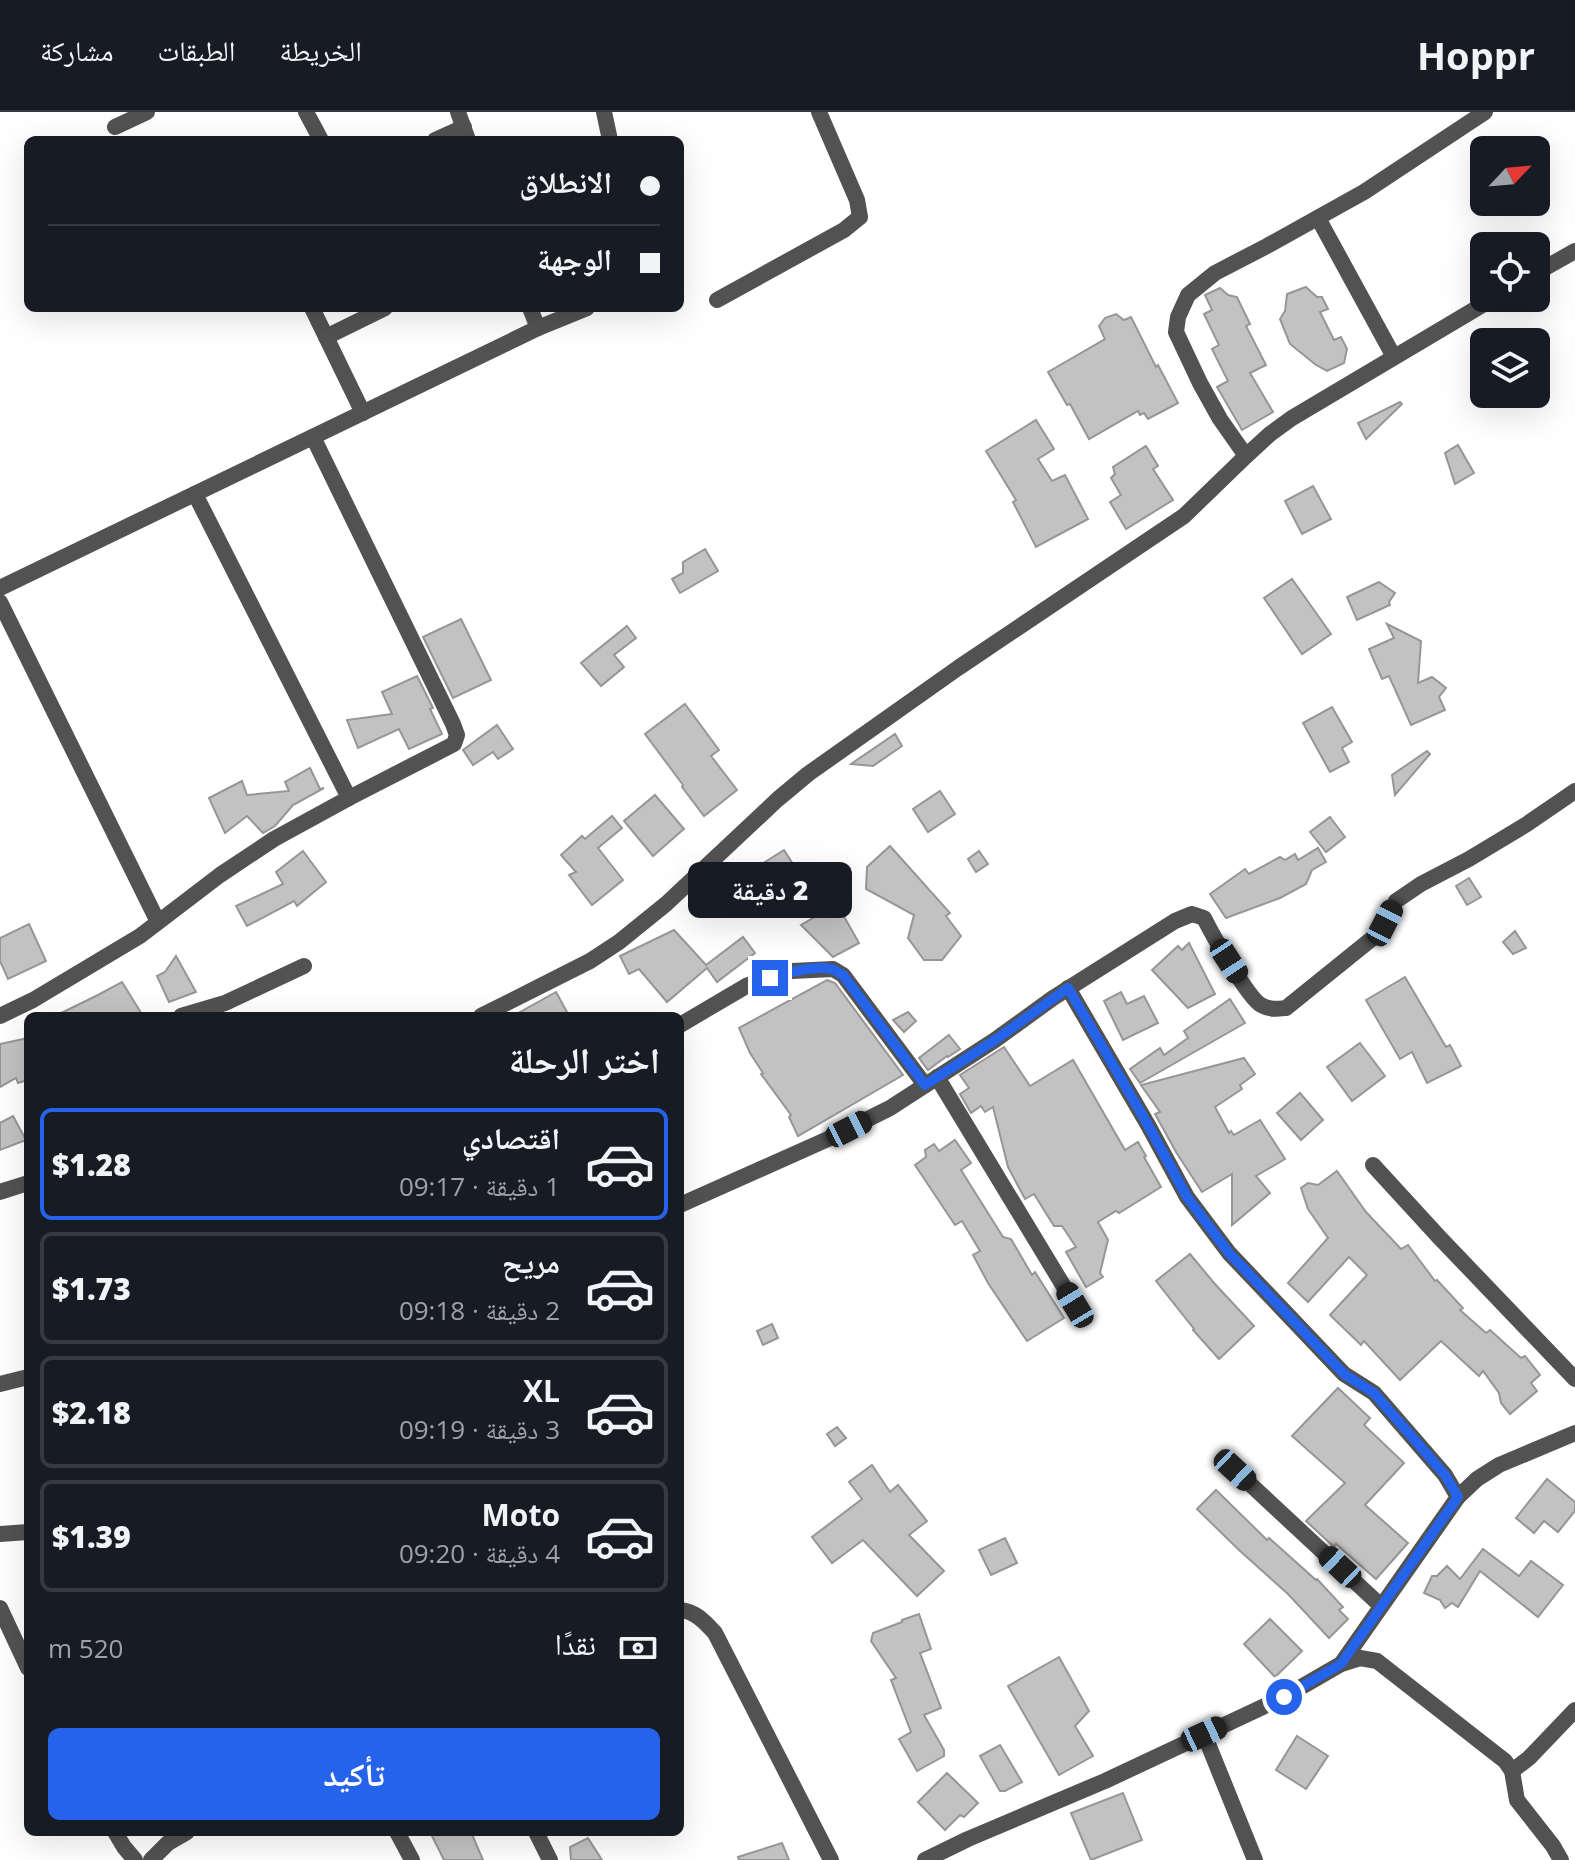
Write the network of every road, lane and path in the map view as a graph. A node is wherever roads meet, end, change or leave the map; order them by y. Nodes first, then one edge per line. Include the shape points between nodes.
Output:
1 (147, 112) edge
2 (306, 112) edge
3 (604, 112) edge
4 (819, 112) edge
5 (1485, 112) edge
6 (463, 126) edge
7 (115, 127) dead end
8 (319, 136) edge
9 (443, 136) edge
10 (609, 136) edge
11 (1318, 218) junction
12 (1575, 251) edge
13 (1550, 265) edge
14 (717, 300) dead end
15 (314, 312) edge
16 (377, 312) edge
17 (532, 312) edge
18 (577, 312) edge
19 (1470, 312) edge
20 (538, 328) junction
21 (326, 337) junction
22 (1394, 357) junction
23 (363, 413) junction
24 (313, 437) junction
25 (1246, 456) junction
26 (195, 494) junction
27 (0, 588) edge
28 (0, 602) edge
29 (1575, 791) edge
30 (349, 798) junction
31 (158, 922) junction
32 (304, 966) dead end
33 (1068, 988) junction
34 (195, 1012) edge
35 (489, 1012) edge
36 (0, 1016) edge
37 (684, 1023) edge
38 (931, 1081) junction
39 (1373, 1165) dead end
40 (24, 1184) edge
41 (0, 1192) edge
42 (684, 1203) edge
43 (1075, 1305) dead end
44 (24, 1378) edge
45 (1575, 1379) edge
46 (0, 1384) edge
47 (1575, 1433) edge
48 (1235, 1470) dead end
49 (1458, 1497) junction
50 (24, 1532) edge
51 (0, 1534) edge
52 (1381, 1606) junction
53 (0, 1608) edge
54 (684, 1610) edge
55 (24, 1659) edge
56 (1341, 1664) junction
57 (1575, 1710) edge
58 (1204, 1734) junction
59 (1512, 1771) junction
60 (117, 1836) edge
61 (180, 1836) edge
62 (399, 1836) edge
63 (538, 1836) edge
64 (135, 1860) edge
65 (151, 1860) edge
66 (412, 1860) edge
67 (550, 1860) edge
68 (831, 1860) edge
69 (925, 1860) edge
70 (1255, 1860) edge
71 (1561, 1860) edge

1 - 7 street
2 - 8 street
3 - 10 street
4 - 14 street via 860,217
5 - 11 street
6 - 9 street
11 - 22 street
11 - 25 street via 1215,273 1188,295 1178,317 1176,332 1200,383
12 - 13 street
15 - 21 street
16 - 21 street
17 - 20 street
18 - 20 street
19 - 22 street
20 - 23 street
21 - 23 street
22 - 25 street via 1292,418
23 - 24 street
24 - 26 street
24 - 30 street via 457,735 454,744
25 - 35 street via 1184,516 808,774 619,942
26 - 27 street
26 - 30 street
28 - 31 street
29 - 33 street via 1396,901 1374,937 1286,1008 1257,1003 1204,918 1192,914
30 - 31 street via 274,839
31 - 36 street via 94,965
32 - 34 street
33 - 38 street
33 - 49 street via 1187,1197 1229,1253 1344,1374 1374,1393
37 - 38 street via 748,985 792,971 833,969
38 - 42 street via 828,1139
38 - 43 street
39 - 45 street
40 - 41 street
44 - 46 street
47 - 49 street via 1499,1465
48 - 52 street
49 - 52 street
50 - 51 street
52 - 56 street
53 - 55 street
54 - 68 street via 704,1620 715,1633
56 - 58 street
56 - 59 street via 1360,1658 1377,1661
57 - 59 street
58 - 69 street
58 - 70 street
59 - 71 street via 1517,1800
60 - 64 street
61 - 65 street
62 - 66 street
63 - 67 street

